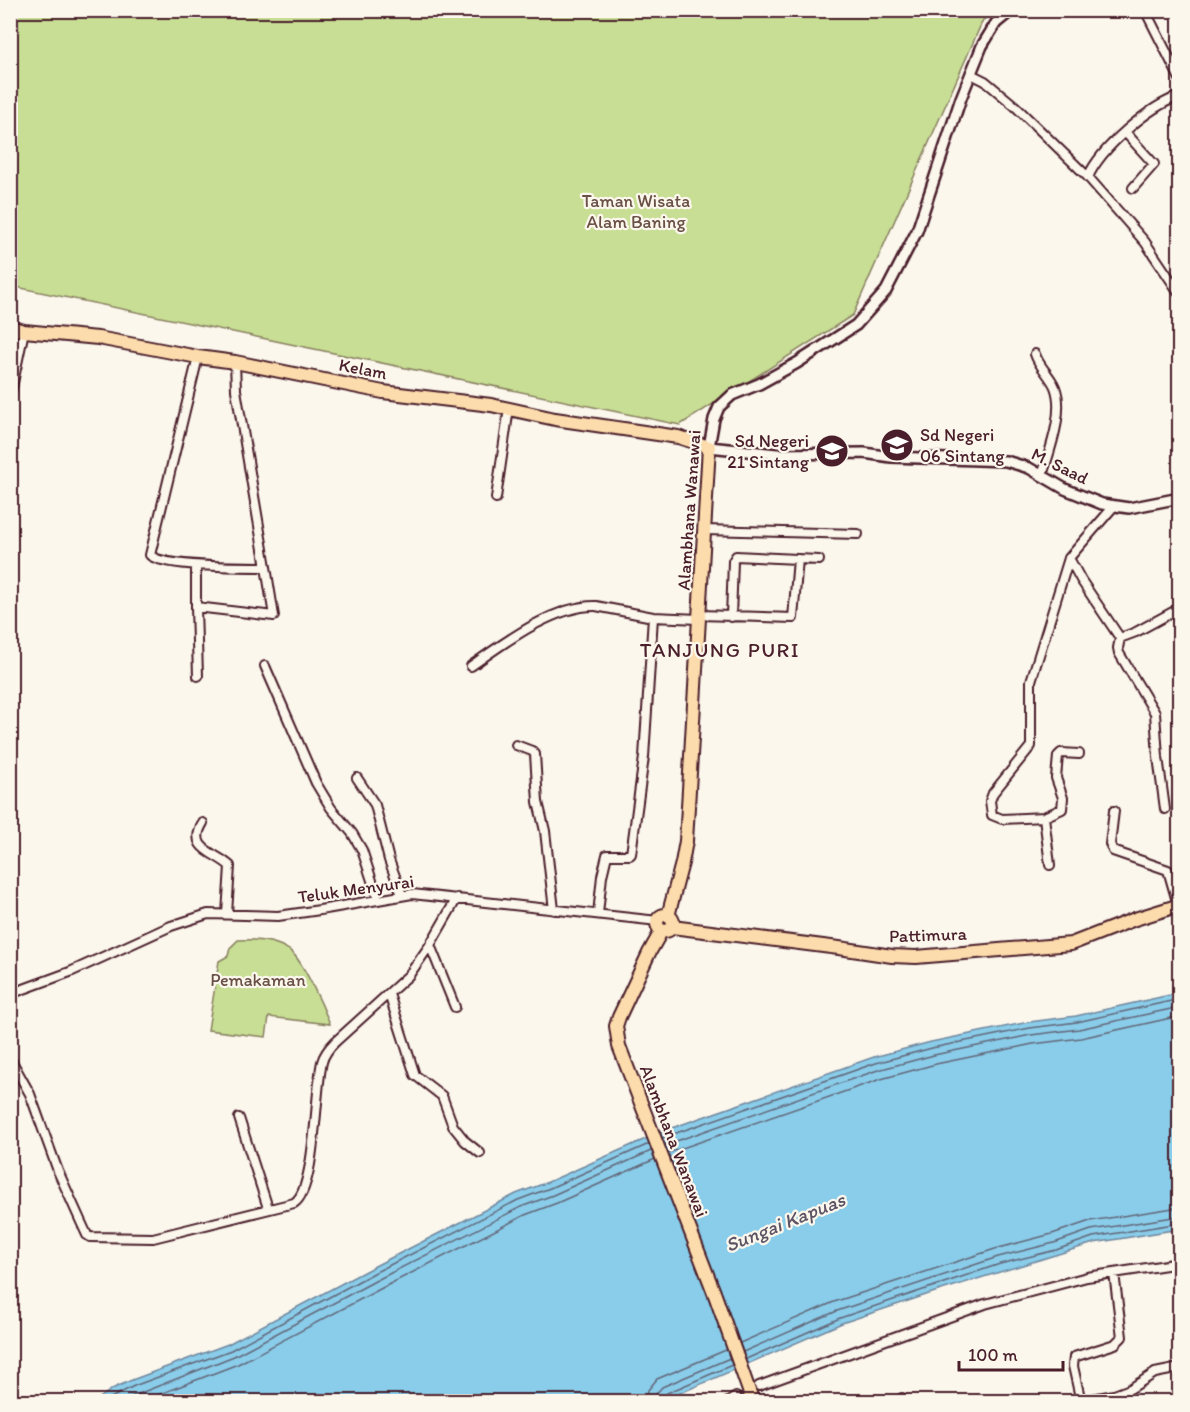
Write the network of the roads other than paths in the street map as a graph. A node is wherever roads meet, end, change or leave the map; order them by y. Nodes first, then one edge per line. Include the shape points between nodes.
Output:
1 (1012, 10) edge
2 (1145, 10) edge
3 (971, 74) junction
4 (1179, 79) edge
5 (1179, 96) edge
6 (1125, 132) junction
7 (1088, 177) junction
8 (1132, 188) dead end
9 (1179, 294) edge
10 (10, 327) edge
11 (24, 331) junction
12 (1035, 354) dead end
13 (198, 357) junction
14 (234, 362) junction
15 (10, 397) edge
16 (508, 408) junction
17 (709, 447) junction
18 (1042, 476) junction
19 (496, 498) dead end
20 (1179, 498) edge
21 (1114, 506) junction
22 (704, 530) junction
23 (858, 534) dead end
24 (1069, 558) junction
25 (798, 559) junction
26 (819, 560) dead end
27 (196, 566) junction
28 (266, 567) junction
29 (196, 607) junction
30 (1179, 608) edge
31 (653, 617) junction
32 (700, 617) junction
33 (731, 617) junction
34 (1120, 638) junction
35 (265, 666) dead end
36 (471, 666) dead end
37 (198, 676) dead end
38 (516, 745) dead end
39 (1079, 754) dead end
40 (357, 778) dead end
41 (1165, 809) dead end
42 (1114, 811) dead end
43 (1044, 817) junction
44 (203, 823) dead end
45 (1050, 865) dead end
46 (402, 895) junction
47 (457, 898) junction
48 (378, 899) junction
49 (1179, 905) edge
50 (554, 910) junction
51 (227, 914) junction
52 (598, 914) junction
53 (665, 923) junction
54 (430, 945) junction
55 (10, 994) edge
56 (389, 994) junction
57 (455, 1007) dead end
58 (10, 1058) edge
59 (239, 1118) dead end
60 (480, 1153) dead end
61 (268, 1208) junction
62 (1179, 1263) edge
63 (1114, 1273) junction
64 (1179, 1368) edge
65 (759, 1386) dead end
66 (753, 1401) edge
67 (1081, 1401) edge

1 - 3 street, Alambhana Wanawai via 990,31
2 - 4 street
3 - 7 street via 1015,106
3 - 17 street, Alambhana Wanawai via 917,231 886,291 856,326 797,363 732,395 716,413
5 - 6 street via 1160,105
6 - 7 street
6 - 8 street via 1154,164
7 - 9 street via 1145,242
10 - 11 main road, Kelam
11 - 13 main road, Kelam via 98,338
11 - 15 street
12 - 18 street via 1051,379 1058,404
13 - 14 main road, Kelam
13 - 27 street via 150,551 153,558
14 - 16 main road, Kelam via 383,392
14 - 28 street
16 - 17 main road, Kelam via 678,437
16 - 19 street
17 - 18 street, M. Saad via 769,454 864,453 1006,461
17 - 22 main road, Alambhana Wanawai
18 - 21 street, M. Saad
20 - 21 street, M. Saad via 1129,508
21 - 24 street
22 - 23 street
22 - 32 main road, Alambhana Wanawai
24 - 34 street
24 - 43 street via 1031,678 1031,746 990,801 996,818
25 - 26 street
25 - 33 street via 793,618
25 - 33 street via 735,558
27 - 28 street
27 - 29 street
28 - 29 street via 274,616
29 - 37 street
30 - 34 street
31 - 32 street
31 - 36 street via 596,606 567,611 544,620
31 - 52 street via 644,757 631,854 607,855
32 - 33 street
32 - 53 main road, Alambhana Wanawai via 686,841
34 - 41 street via 1119,653 1155,713
35 - 48 street via 316,783 362,850
38 - 50 street via 535,754
39 - 43 street via 1059,754 1056,778 1064,806
40 - 46 street via 375,805
42 - 49 street via 1110,844 1113,851 1168,870
43 - 45 street
44 - 51 street via 198,831 200,844 230,866
46 - 47 street, Teluk Menyurai
46 - 48 street, Teluk Menyurai
47 - 50 street, Teluk Menyurai
47 - 54 street
48 - 51 street, Teluk Menyurai via 278,916
49 - 53 main road, Pattimura via 1071,944 916,957
50 - 52 street, Teluk Menyurai
51 - 55 street, Teluk Menyurai via 188,920
52 - 53 street, Teluk Menyurai
53 - 66 main road, Alambhana Wanawai via 619,1017 616,1034
54 - 56 street via 409,975
54 - 57 street
56 - 60 street via 415,1075 442,1096 458,1132
56 - 61 street via 326,1052 302,1196 294,1203
58 - 61 street via 30,1094 58,1171 90,1237 153,1238
59 - 61 street
62 - 63 street
63 - 65 street via 985,1304
63 - 67 street via 1122,1337 1115,1344 1074,1357
64 - 67 street via 1155,1373 1114,1395

